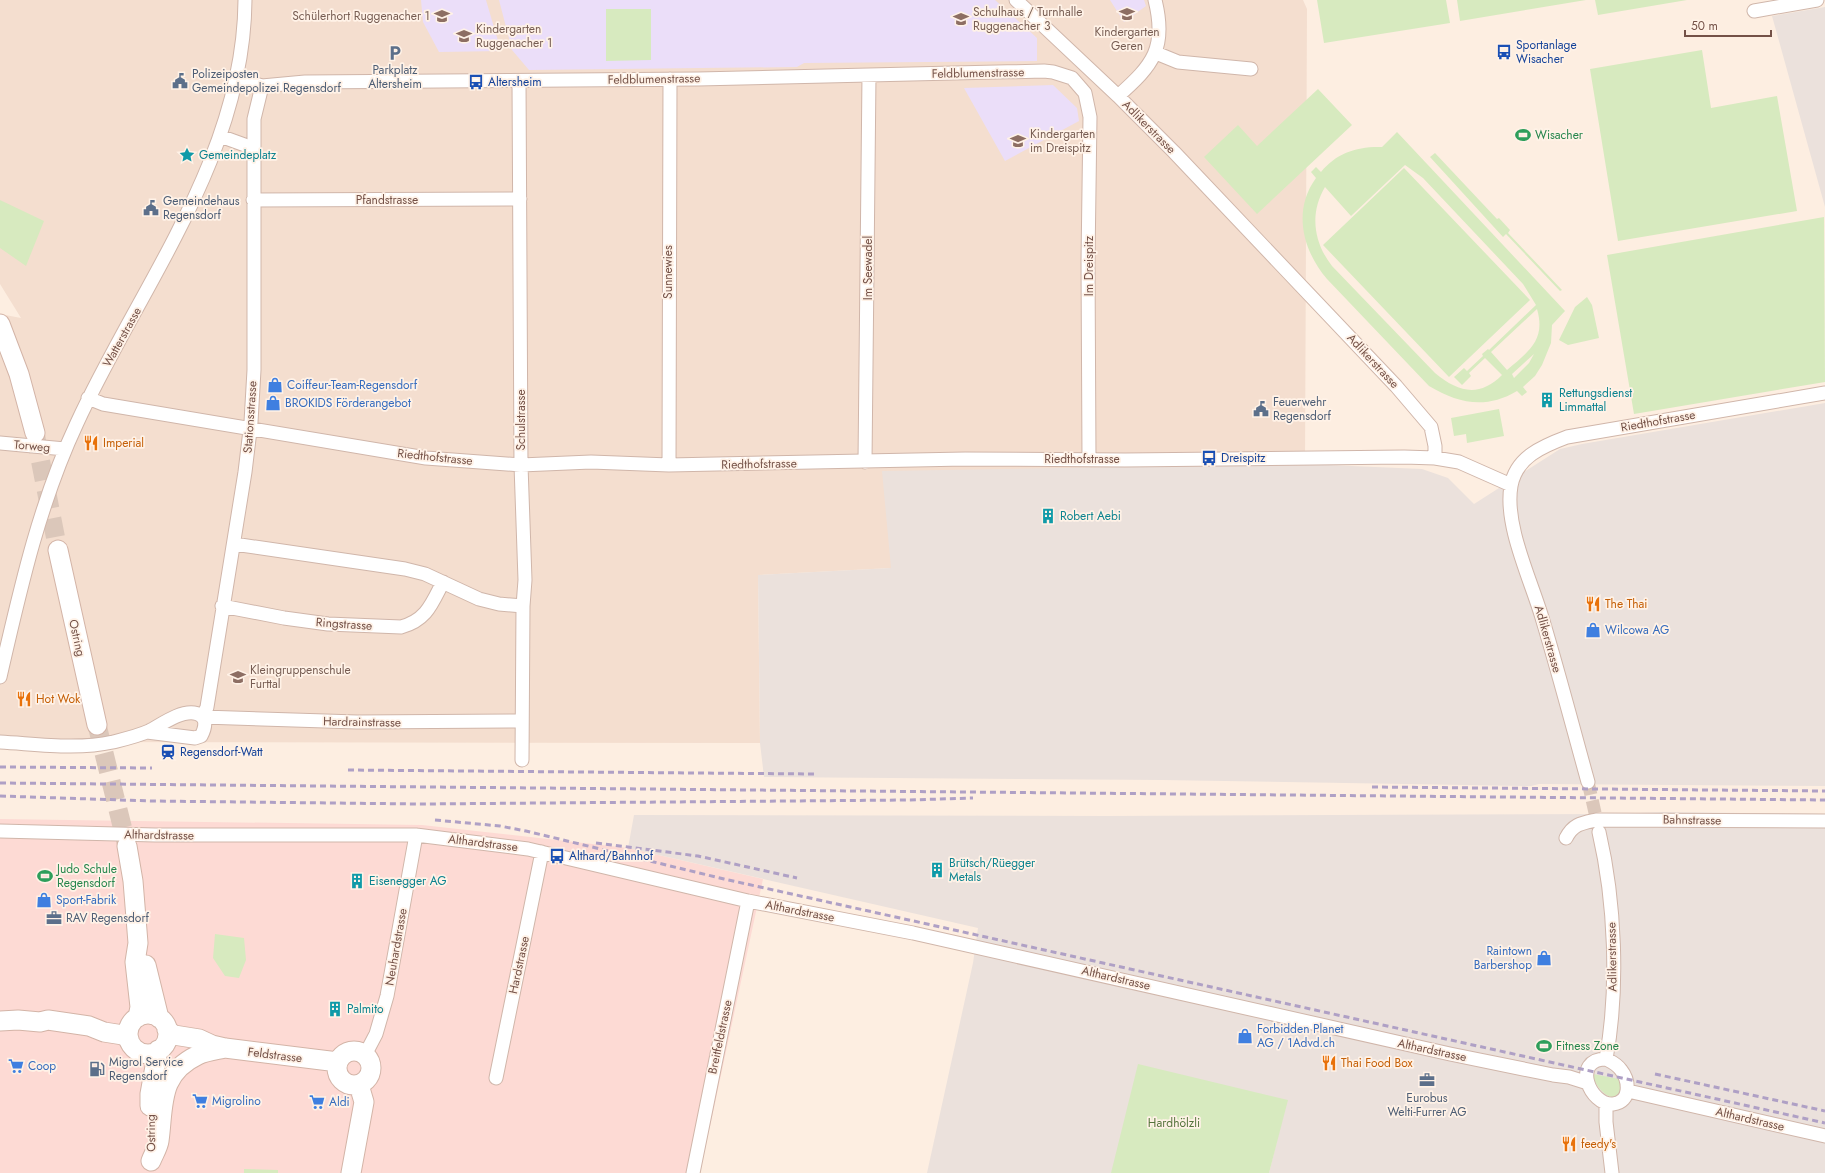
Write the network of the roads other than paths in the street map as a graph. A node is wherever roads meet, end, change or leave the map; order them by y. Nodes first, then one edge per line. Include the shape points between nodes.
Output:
1 (245, 0) edge
2 (1016, 0) edge
3 (1155, 0) edge
4 (1817, 0) edge
5 (1754, 11) dead end
6 (1156, 53) junction
7 (1251, 69) dead end
8 (869, 75) junction
9 (236, 78) junction
10 (1072, 78) joint
11 (670, 79) junction
12 (519, 81) junction
13 (262, 86) junction
14 (1118, 96) junction
15 (220, 136) junction
16 (253, 148) junction
17 (520, 199) junction
18 (254, 200) junction
19 (0, 324) edge
20 (1825, 393) edge
21 (88, 398) junction
22 (250, 429) junction
23 (35, 433) tunnel mouth
24 (0, 443) edge
25 (64, 449) junction
26 (1435, 458) junction
27 (1089, 459) junction
28 (866, 462) junction
29 (522, 465) junction
30 (668, 465) junction
31 (1511, 485) junction
32 (234, 544) junction
33 (58, 550) tunnel mouth
34 (443, 582) junction
35 (222, 606) junction
36 (523, 606) junction
37 (0, 677) edge
38 (202, 717) junction
39 (522, 722) junction
40 (97, 725) tunnel mouth
41 (147, 732) junction
42 (0, 742) edge
43 (522, 760) dead end
44 (1588, 782) tunnel mouth
45 (1825, 822) edge
46 (0, 831) edge
47 (1599, 832) tunnel mouth
48 (416, 835) junction
49 (1566, 838) dead end
50 (127, 846) tunnel mouth
51 (542, 852) junction
52 (748, 901) junction
53 (0, 1009) edge
54 (48, 1020) junction
55 (0, 1021) edge
56 (148, 1034) junction
57 (218, 1047) junction
58 (365, 1055) junction
59 (1606, 1059) junction
60 (338, 1062) junction
61 (496, 1078) dead end
62 (1588, 1083) junction
63 (359, 1085) junction
64 (1628, 1091) junction
65 (1606, 1103) junction
66 (1825, 1136) edge
67 (151, 1167) edge
68 (351, 1173) edge
69 (693, 1173) edge
70 (1612, 1173) edge

1 - 9 street, Watterstrasse via 245,27
2 - 14 street, Adlikerstrasse
3 - 6 street via 1160,30
4 - 5 street
6 - 7 street via 1178,62
6 - 14 street via 1138,78
8 - 10 street, Feldblumenstrasse via 1044,71
8 - 11 street, Feldblumenstrasse
8 - 28 street, Im Seewadel
9 - 13 street, Feldblumenstrasse
9 - 15 street, Watterstrasse
10 - 27 street, Im Dreispitz via 1085,92 1090,117
11 - 12 street, Feldblumenstrasse
11 - 30 street, Sunnewies
12 - 13 street, Feldblumenstrasse via 305,82
12 - 17 street, Schulstrasse
13 - 16 street, Stationsstrasse via 254,119
14 - 26 street, Adlikerstrasse via 1396,386 1431,427
15 - 16 street
15 - 21 street, Watterstrasse via 164,259
16 - 18 street, Stationsstrasse
17 - 18 street, Pfandstrasse
17 - 29 street, Schulstrasse
18 - 22 street, Stationsstrasse via 254,370
19 - 23 main road via 19,374
20 - 31 street, Riedthofstrasse via 1567,437 1539,448 1527,457
21 - 22 street, Riedthofstrasse via 103,404
21 - 25 street, Watterstrasse
22 - 29 street, Riedthofstrasse via 426,458
22 - 32 street, Stationsstrasse
24 - 25 street, Torweg
25 - 37 street, Watterstrasse via 43,508 20,588
26 - 27 street, Riedthofstrasse
26 - 31 street via 1458,462
27 - 28 street, Riedthofstrasse
28 - 30 street, Riedthofstrasse
29 - 30 street, Riedthofstrasse via 591,462
29 - 36 street, Schulstrasse via 525,580
31 - 44 street, Adlikerstrasse via 1509,506 1513,525 1543,619
32 - 34 street via 404,568
32 - 35 street, Stationsstrasse
33 - 40 main road, Ostring
34 - 35 street, Ringstrasse via 427,612 411,624 401,627 328,624
34 - 36 street via 479,599
35 - 38 street, Stationsstrasse via 207,707
36 - 39 street, Schulstrasse
38 - 39 street, Hardrainstrasse via 357,722
38 - 41 street, Hardrainstrasse via 193,712 183,714
38 - 41 street, Hardrainstrasse via 206,728 201,736 195,738
39 - 43 street, Schulstrasse
41 - 42 street, Hardrainstrasse via 89,746
45 - 49 street, Bahnstrasse via 1596,820 1576,825
46 - 48 street, Althardstrasse via 162,835
47 - 59 street, Adlikerstrasse via 1608,876 1613,935 1612,1002
48 - 51 street, Althardstrasse
48 - 58 street, Neuhardstrasse via 387,996 376,1034
50 - 56 main road, Ostring via 138,943 145,960
51 - 52 street, Althardstrasse
51 - 61 street, Hardstrasse
52 - 62 street, Althardstrasse via 920,935
52 - 69 street, Breitfeldstrasse
53 - 54 main road, Feldstrasse via 31,1012
54 - 55 main road, Feldstrasse
54 - 56 main road, Feldstrasse via 89,1026 103,1023
56 - 57 main road, Feldstrasse via 197,1048
56 - 67 main road, Ostring via 144,1081 150,1094
57 - 60 main road, Feldstrasse
57 - 67 main road via 198,1054 172,1075 162,1097 158,1143
58 - 60 main road via 350,1051
58 - 63 main road via 371,1064 370,1074
59 - 62 street via 1598,1060 1589,1066
59 - 64 street via 1622,1070
60 - 63 main road via 338,1073 344,1082
62 - 65 street via 1594,1093
63 - 68 main road via 364,1102
64 - 65 street via 1618,1103
64 - 66 street, Althardstrasse
65 - 70 street

